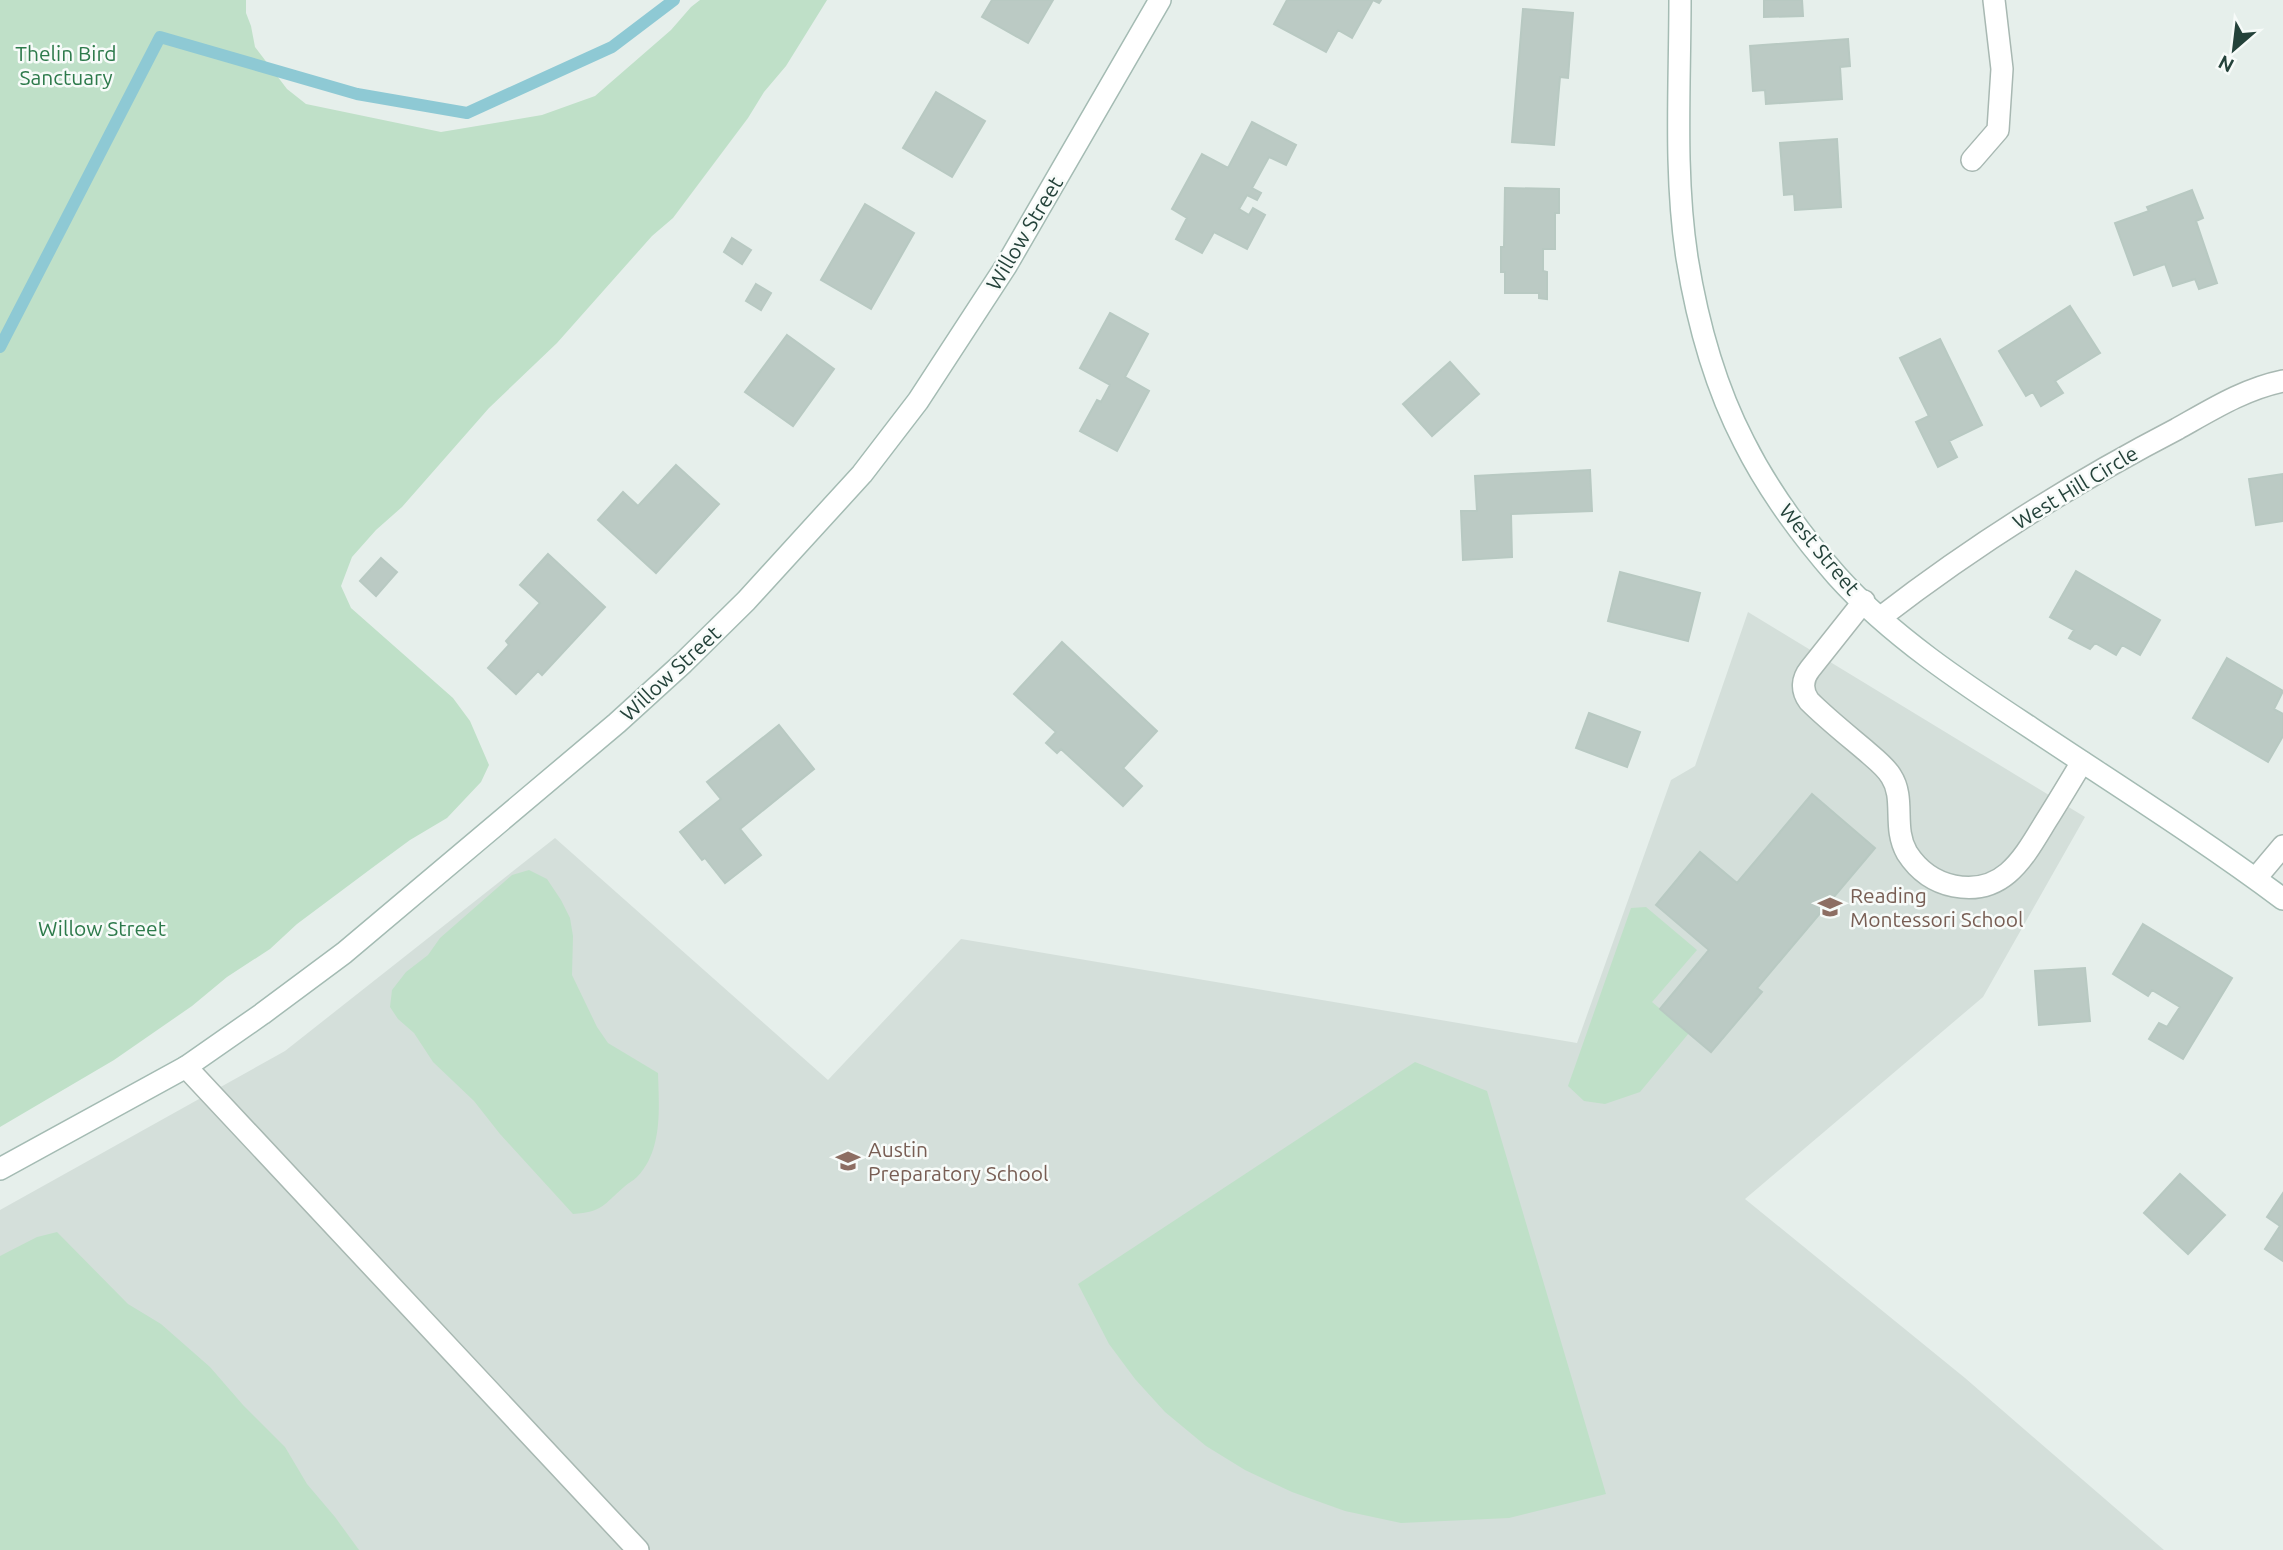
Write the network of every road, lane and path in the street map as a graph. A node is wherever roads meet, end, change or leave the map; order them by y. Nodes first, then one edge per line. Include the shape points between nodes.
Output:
1 (1160, 0) edge
2 (1680, 0) edge
3 (1994, 0) edge
4 (1972, 160) dead end
5 (2283, 381) edge
6 (1864, 601) junction
7 (1881, 617) junction
8 (2082, 762) junction
9 (2283, 846) edge
10 (2256, 878) junction
11 (2283, 899) edge
12 (186, 1067) junction
13 (0, 1169) edge
14 (638, 1550) edge

1 - 12 main road, Willow Street via 966,331 868,467 804,539 683,663 549,781 345,953
2 - 6 main road, West Street via 1679,143 1687,258 1719,384 1743,442 1773,492 1838,577
3 - 4 main road via 2001,69 1997,130
5 - 7 main road, West Hill Circle via 2239,395 2122,457 1973,550
6 - 7 main road, West Street
6 - 8 main road via 1807,673 1803,687 1809,701 1894,780 1898,828 1907,852 1924,872 1947,884 1972,887 1997,881 2026,855
7 - 8 main road, West Street via 1974,691
8 - 10 main road, West Street
9 - 10 main road
10 - 11 main road, West Street
12 - 13 main road, Willow Street
12 - 14 main road

